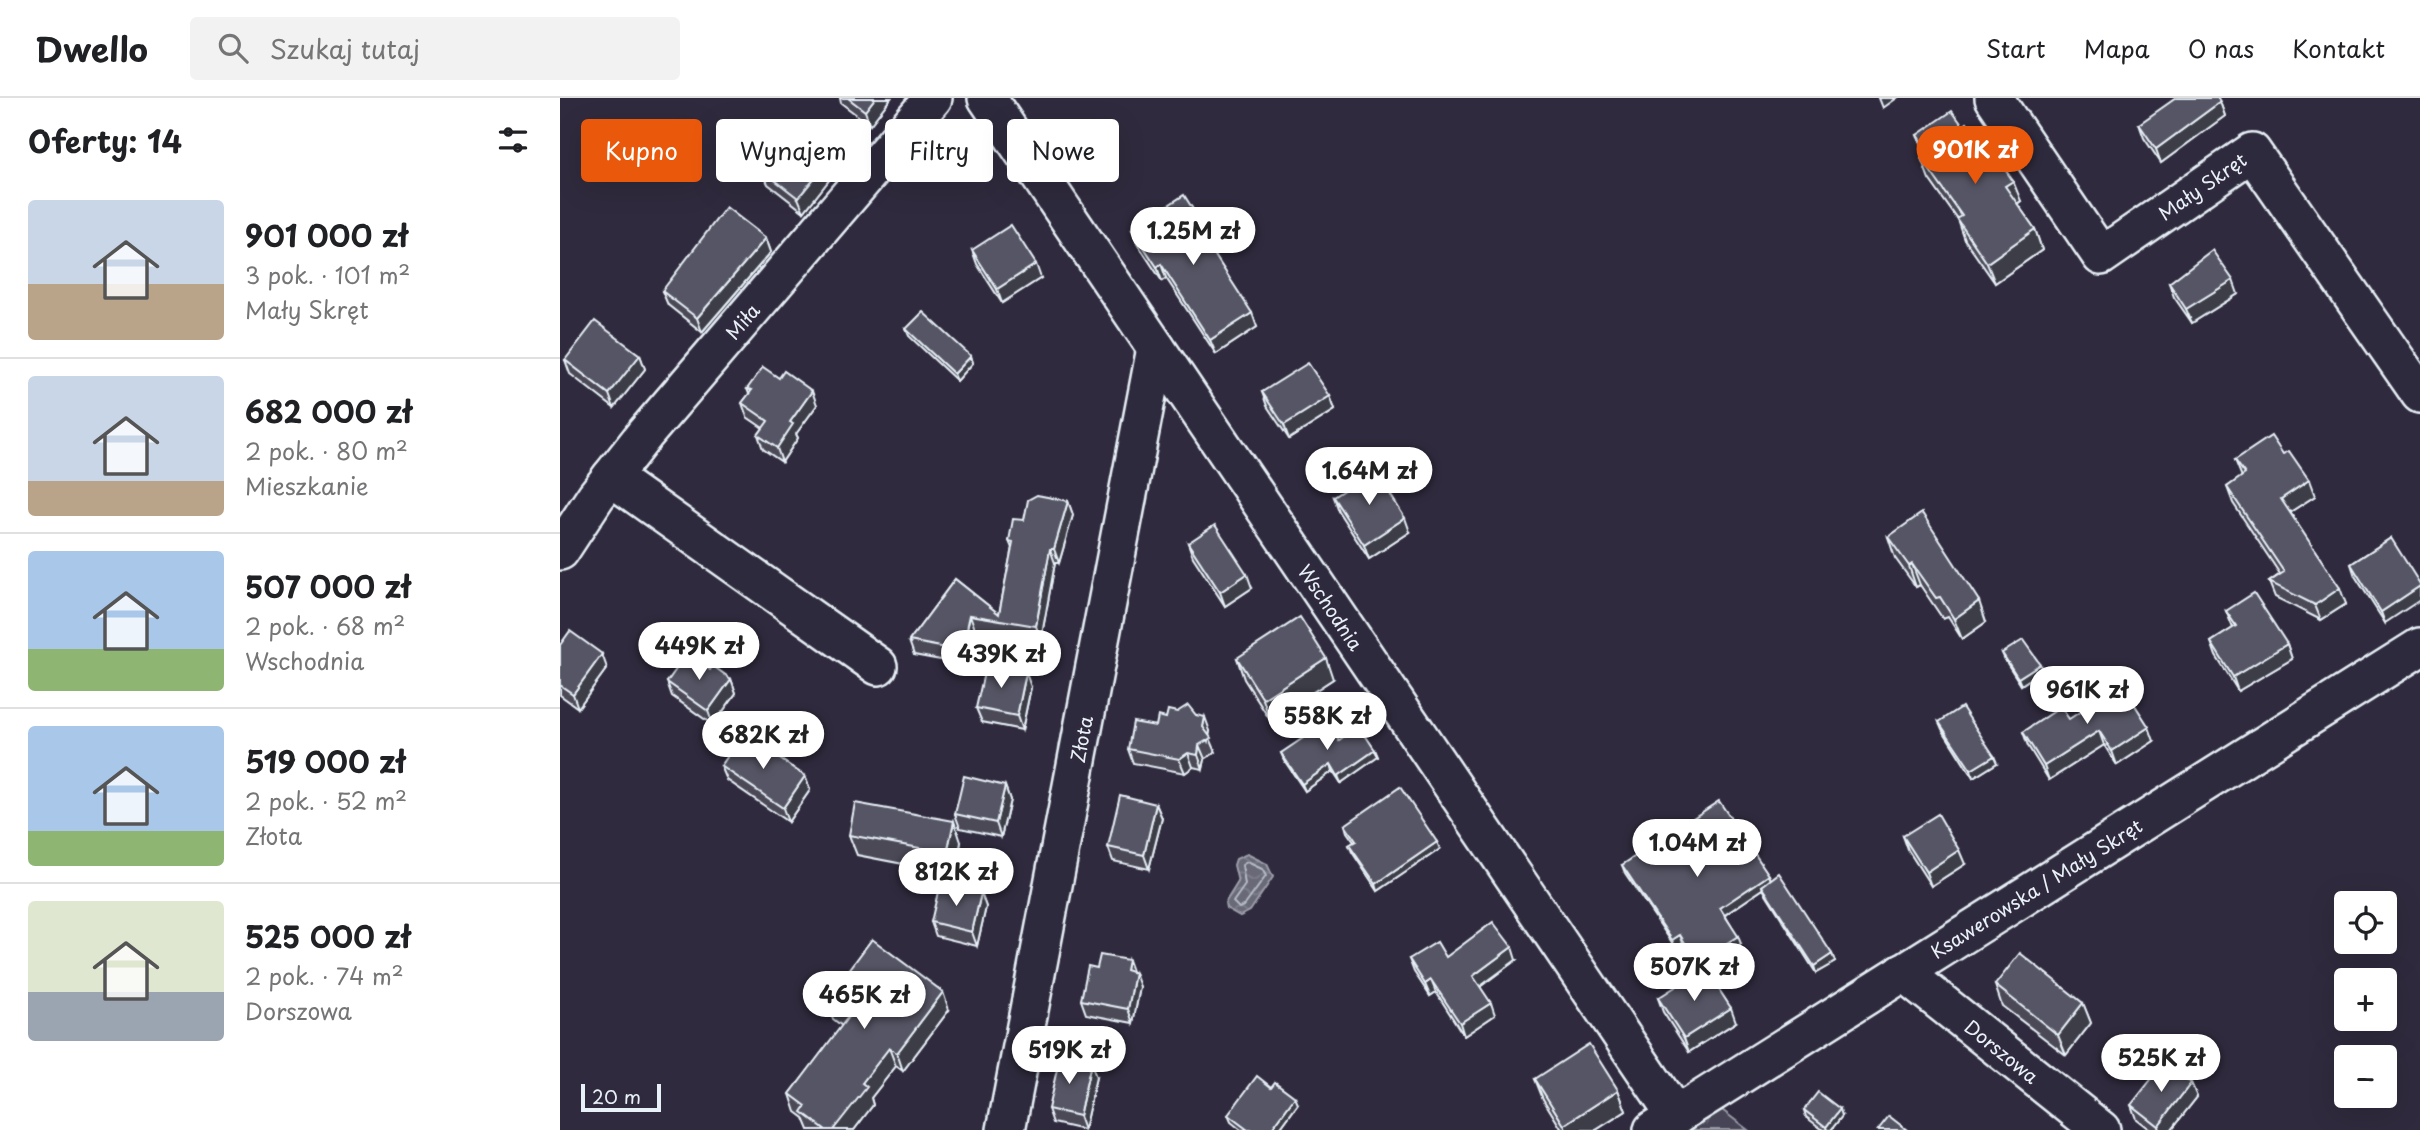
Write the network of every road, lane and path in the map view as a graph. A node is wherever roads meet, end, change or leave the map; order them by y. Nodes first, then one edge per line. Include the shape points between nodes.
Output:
1 (933, 98) edge
2 (986, 98) edge
3 (1994, 98) edge
4 (1156, 348) junction
5 (2420, 394) edge
6 (611, 477) junction
7 (560, 551) edge
8 (2420, 647) edge
9 (878, 666) dead end
10 (1903, 972) junction
11 (1664, 1123) edge
12 (1006, 1130) edge
13 (2101, 1130) edge

1 - 6 street, Miła
2 - 4 street, Wschodnia
3 - 5 street, Mały Skręt via 2101,256 2252,152
4 - 11 street, Wschodnia
4 - 12 street, Złota
6 - 7 street, Miła
6 - 9 street
8 - 10 street, Ksawerowska / Mały Skręt
10 - 11 street, Ksawerowska / Mały Skręt
10 - 13 street, Dorszowa

